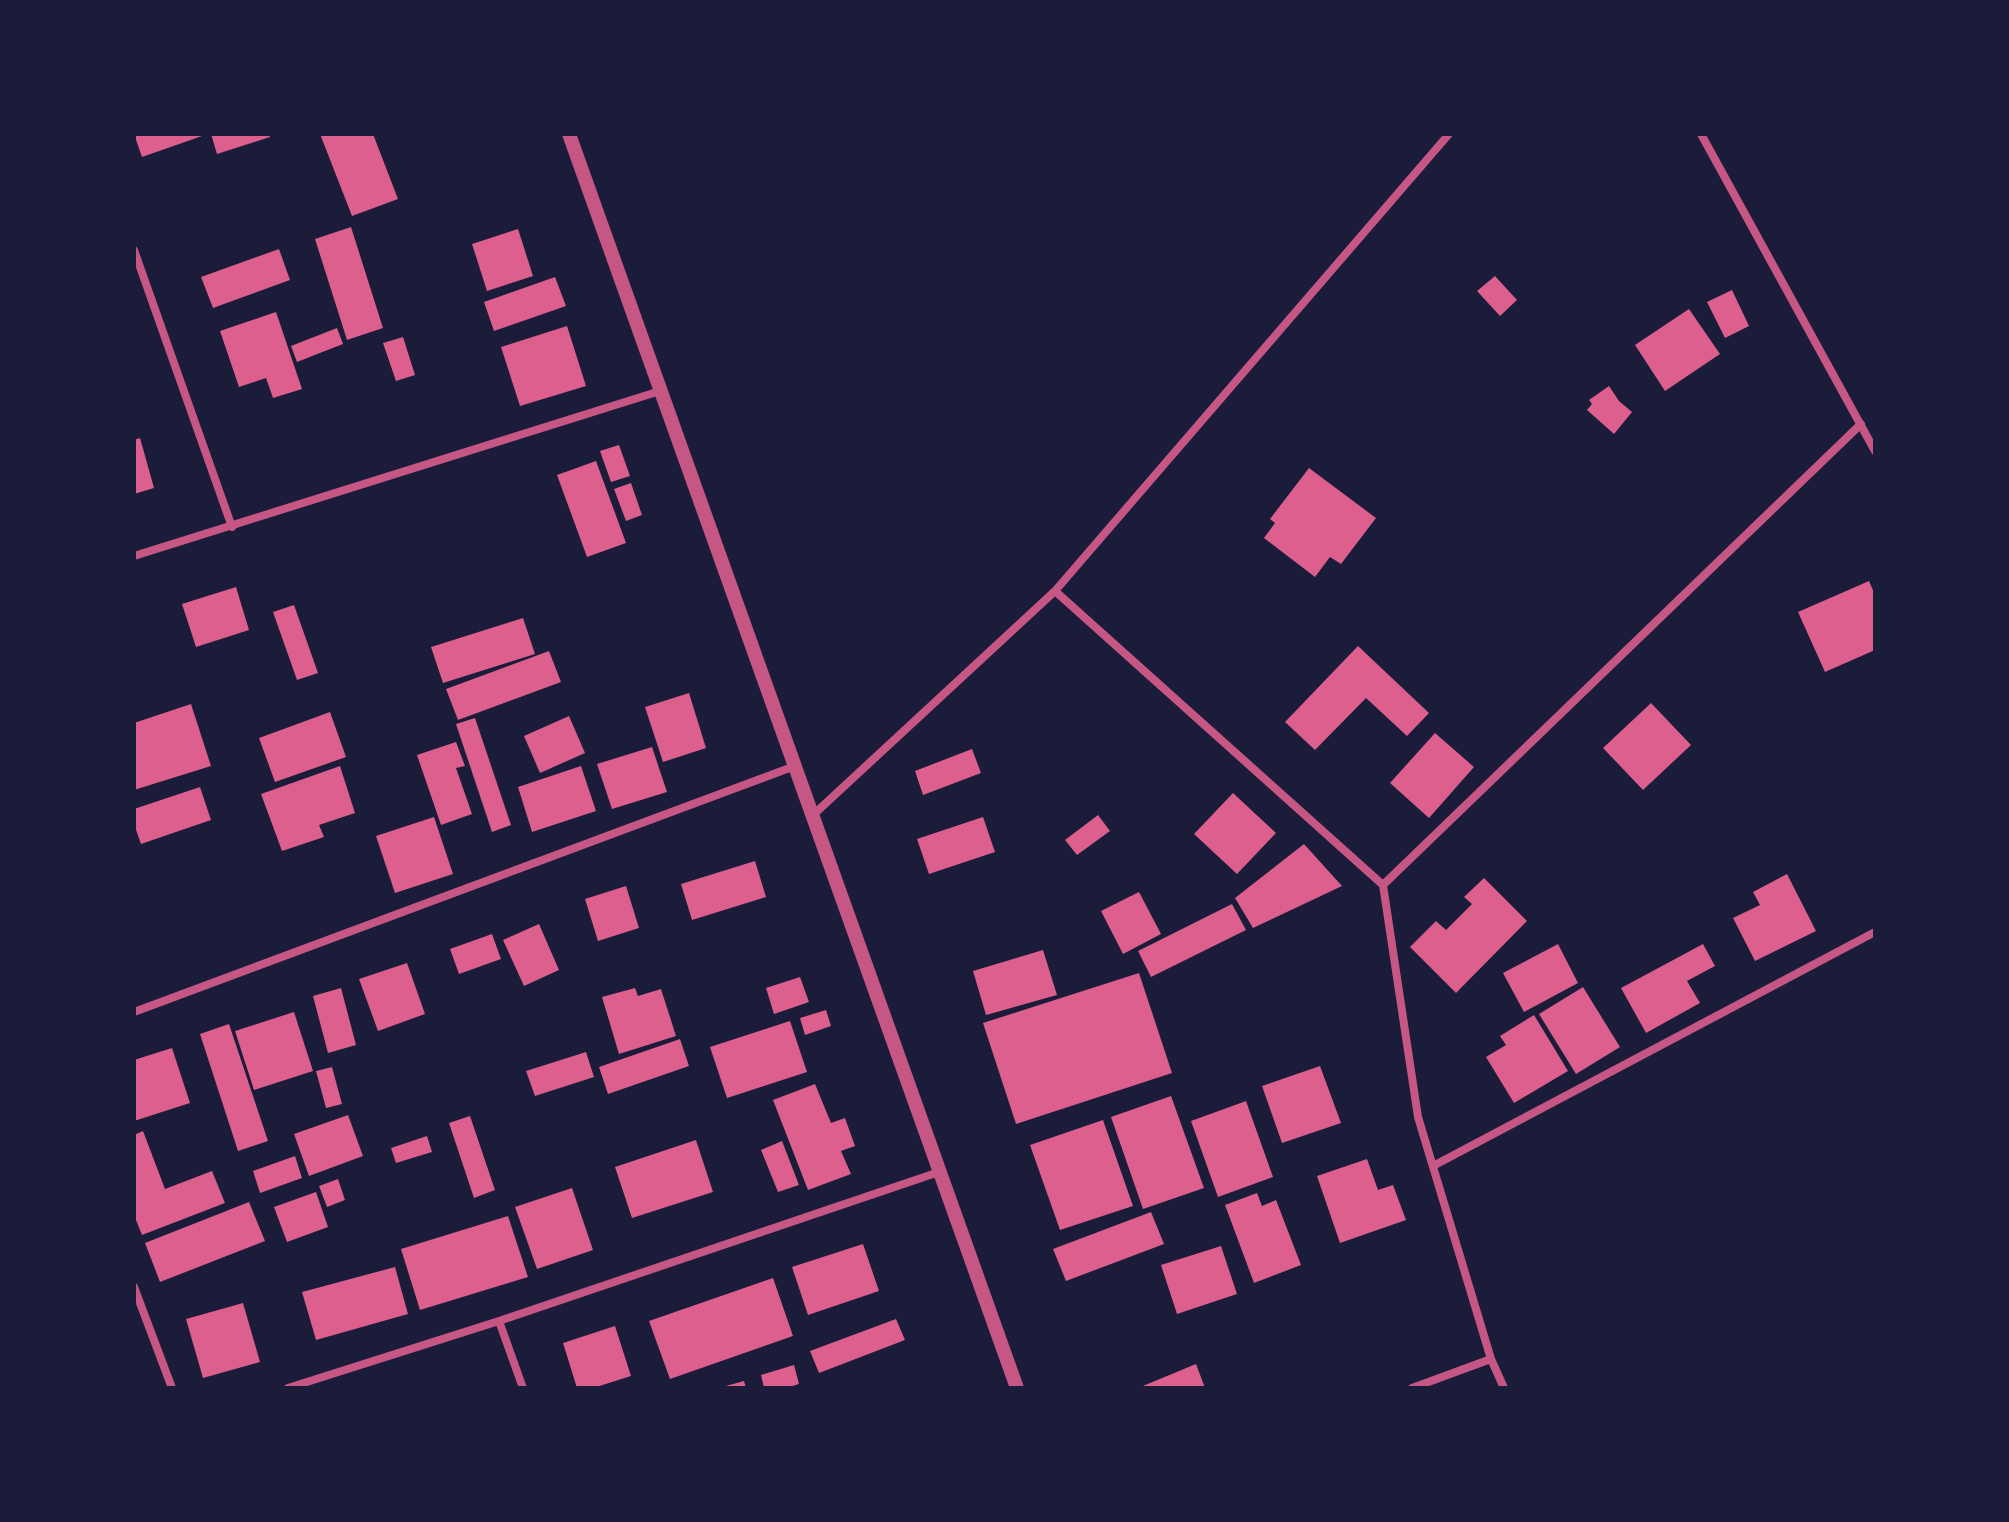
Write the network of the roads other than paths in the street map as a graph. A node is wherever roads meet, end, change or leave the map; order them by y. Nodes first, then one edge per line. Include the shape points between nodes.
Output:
1 (569, 134) edge
2 (1449, 134) edge
3 (1701, 134) edge
4 (134, 250) edge
5 (660, 391) junction
6 (1861, 424) junction
7 (1875, 451) edge
8 (232, 527) junction
9 (134, 556) edge
10 (1055, 591) junction
11 (795, 766) junction
12 (812, 816) junction
13 (1383, 885) junction
14 (1875, 932) edge
15 (134, 1012) edge
16 (1433, 1166) junction
17 (939, 1172) junction
18 (134, 1287) edge
19 (499, 1321) junction
20 (1491, 1359) junction
21 (172, 1388) edge
22 (288, 1388) edge
23 (523, 1388) edge
24 (1017, 1388) edge
25 (1412, 1388) edge
26 (1504, 1388) edge

1 - 5 street
2 - 10 street
3 - 6 street
4 - 8 street
5 - 8 street
5 - 11 street
6 - 7 street
6 - 13 street
8 - 9 street
10 - 12 street
10 - 13 street
11 - 12 street
11 - 15 street
12 - 17 street
13 - 16 street via 1418,1117
14 - 16 street
16 - 20 street
17 - 19 street
17 - 24 street
18 - 21 street
19 - 22 street
19 - 23 street
20 - 25 street
20 - 26 street

